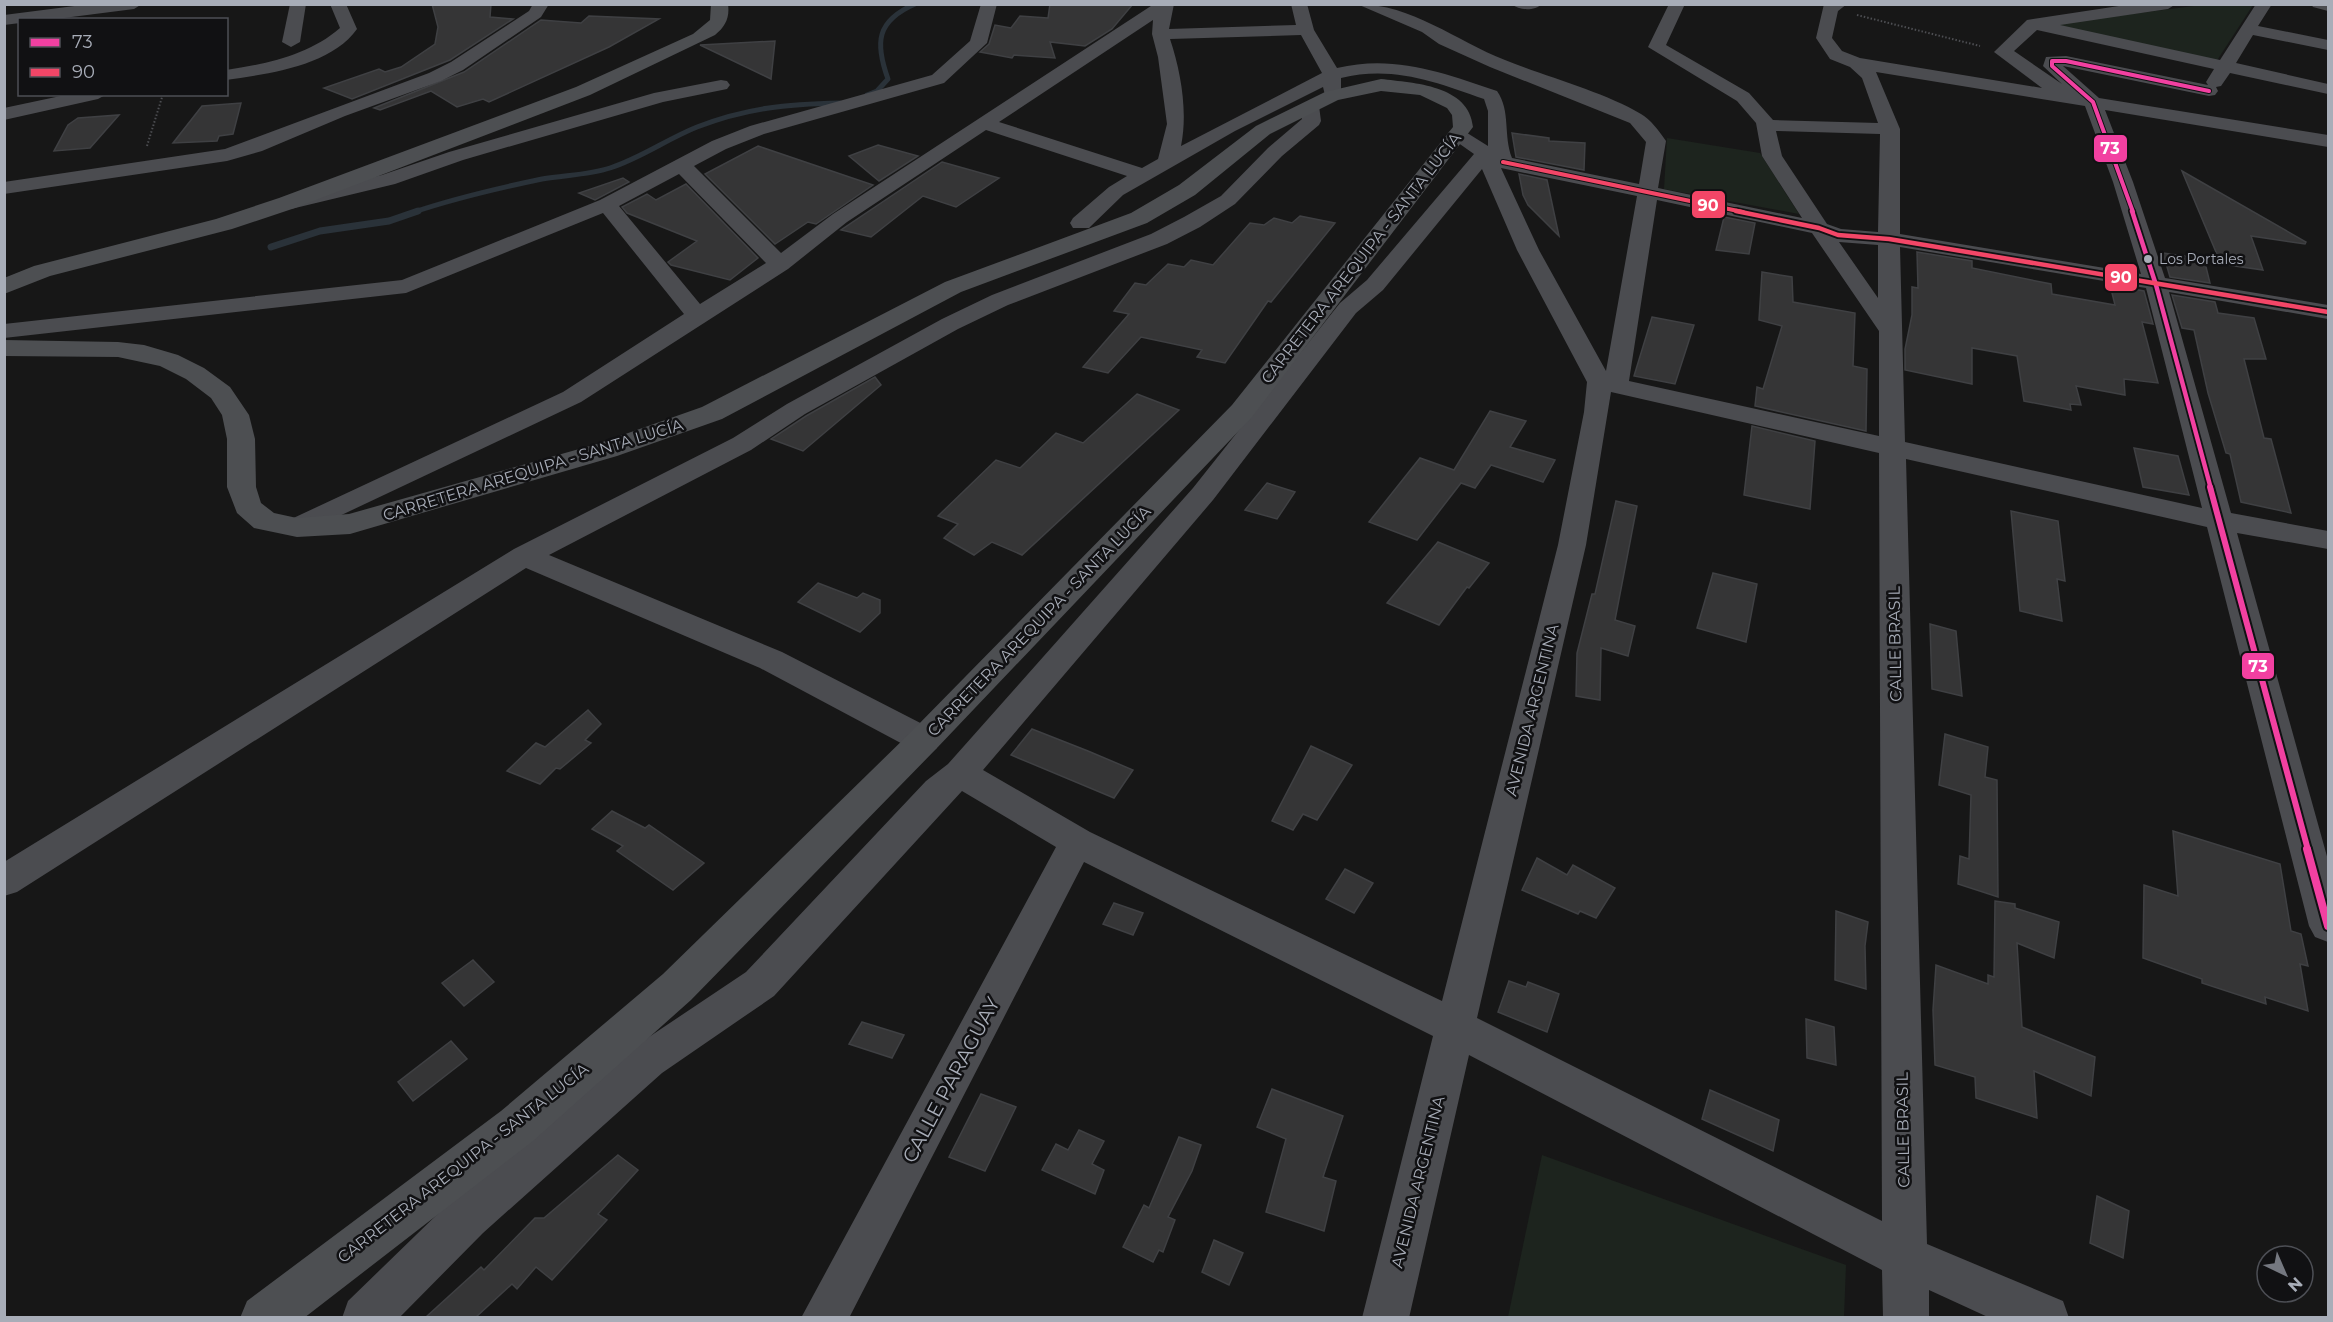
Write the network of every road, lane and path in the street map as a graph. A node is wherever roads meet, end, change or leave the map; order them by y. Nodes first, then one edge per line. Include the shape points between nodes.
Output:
1 (134, 4) edge
2 (298, 4) edge
3 (338, 4) edge
4 (542, 4) edge
5 (719, 4) edge
6 (989, 4) edge
7 (1299, 4) edge
8 (1365, 4) edge
9 (1520, 4) edge
10 (1677, 4) edge
11 (2168, 4) edge
12 (2264, 4) edge
13 (2319, 4) edge
14 (1532, 5) edge
15 (1165, 6) edge
16 (1835, 6) edge
17 (2328, 6) edge
18 (117, 10) edge
19 (27, 18) edge
20 (2033, 24) junction
21 (2248, 29) junction
22 (1306, 30) junction
23 (1161, 34) junction
24 (291, 42) dead end
25 (2328, 45) edge
26 (2003, 52) junction
27 (1856, 63) junction
28 (2226, 66) junction
29 (228, 75) edge
30 (721, 85) dead end
31 (2328, 89) edge
32 (2209, 91) junction
33 (1325, 92) junction
34 (86, 96) edge
35 (162, 96) edge
36 (2093, 102) junction
37 (4, 114) edge
38 (2194, 118) junction
39 (986, 124) junction
40 (1765, 125) junction
41 (1890, 129) junction
42 (1457, 135) junction
43 (2328, 141) edge
44 (1494, 157) junction
45 (1167, 163) junction
46 (681, 164) junction
47 (140, 169) junction
48 (1146, 176) junction
49 (4, 188) edge
50 (1649, 194) junction
51 (287, 203) junction
52 (607, 204) junction
53 (1081, 223) dead end
54 (1820, 228) junction
55 (1889, 239) junction
56 (780, 264) junction
57 (2156, 285) junction
58 (4, 287) edge
59 (2328, 312) edge
60 (698, 317) junction
61 (4, 331) edge
62 (1891, 332) junction
63 (4, 348) edge
64 (1608, 383) junction
65 (1893, 447) junction
66 (2217, 520) junction
67 (297, 527) junction
68 (2328, 540) edge
69 (524, 556) junction
70 (924, 740) junction
71 (960, 773) junction
72 (1077, 842) junction
73 (4, 881) edge
74 (2328, 926) edge
75 (1455, 1027) junction
76 (517, 1126) junction
77 (467, 1217) junction
78 (1905, 1257) junction
79 (264, 1317) edge
80 (365, 1317) edge
81 (824, 1317) edge
82 (1385, 1317) edge
83 (1906, 1317) edge
84 (2046, 1317) edge

1 - 18 street
2 - 24 street
3 - 29 street via 349,29 340,38 280,65
4 - 47 street via 535,14 435,77 255,147
5 - 51 main road via 721,13 714,28 664,56 573,95
6 - 46 street via 978,43 938,79 757,130
7 - 22 street
8 - 50 street, AVENIDA ARGENTINA via 1428,28 1496,63 1636,119 1656,141
9 - 14 street
10 - 40 street via 1657,47 1743,97
11 - 20 street
12 - 21 street
13 - 17 street
15 - 23 street
15 - 39 street
16 - 26 path
16 - 27 street, CALLE BRASIL via 1824,38 1836,54
18 - 19 street
20 - 26 street
20 - 28 street
21 - 25 street
21 - 28 street
22 - 23 street
22 - 33 street
23 - 45 street via 1176,124
26 - 36 street via 2052,87
27 - 36 street
27 - 41 street, CALLE BRASIL via 1870,76
28 - 31 street
28 - 32 street
30 - 51 street via 660,97 456,156 388,180
32 - 36 street via 2052,61 2057,73
32 - 38 street
33 - 42 main road, CARRETERA AREQUIPA - SANTA LUCÍA via 1381,86 1434,93 1454,104 1462,114 1463,127
33 - 44 street via 1359,68 1411,70 1491,95 1497,103 1499,118
33 - 45 street via 1228,127
33 - 67 main road, CARRETERA AREQUIPA - SANTA LUCÍA via 1263,130 1188,190 1139,218 953,287 681,426 393,513 316,529
33 - 69 street via 1312,121 1228,200 1192,222 950,324 796,409 742,444
34 - 37 street
35 - 47 path
36 - 38 street
36 - 57 street
38 - 43 street
39 - 48 street
39 - 56 street via 840,218
40 - 41 street
40 - 54 street via 1772,156
41 - 55 street, CALLE BRASIL
42 - 44 street
42 - 70 main road, CARRETERA AREQUIPA - SANTA LUCÍA via 1242,411
44 - 50 street
44 - 64 street via 1533,260
44 - 71 street via 1375,285 1348,308 1203,494
45 - 48 street
46 - 52 street
46 - 56 street
47 - 49 street
48 - 53 street via 1116,191
50 - 54 street
50 - 64 street, AVENIDA ARGENTINA
51 - 58 main road via 224,224 42,271
52 - 60 street
52 - 61 street via 406,286
54 - 55 street via 1838,235
54 - 62 street
55 - 57 street
55 - 62 street, CALLE BRASIL
56 - 60 street
57 - 59 street
57 - 66 street
60 - 67 street via 572,397
62 - 65 street, CALLE BRASIL
63 - 67 main road, CARRETERA AREQUIPA - SANTA LUCÍA via 127,348 158,354 197,375 223,395 237,420 241,494 249,509 274,523
64 - 65 street
64 - 75 street, AVENIDA ARGENTINA via 1597,412 1572,545
65 - 66 street
65 - 78 street, CALLE BRASIL
66 - 68 street
66 - 74 street
69 - 70 street via 771,660
69 - 73 street
70 - 76 main road, CARRETERA AREQUIPA - SANTA LUCÍA via 677,987
71 - 72 street
71 - 77 street via 938,791 760,984 648,1060
72 - 75 street
72 - 81 street, CALLE PARAGUAY
75 - 78 street
75 - 82 street, AVENIDA ARGENTINA
76 - 77 street
76 - 79 main road, CARRETERA AREQUIPA - SANTA LUCÍA
77 - 80 street
78 - 83 street, CALLE BRASIL
78 - 84 street

